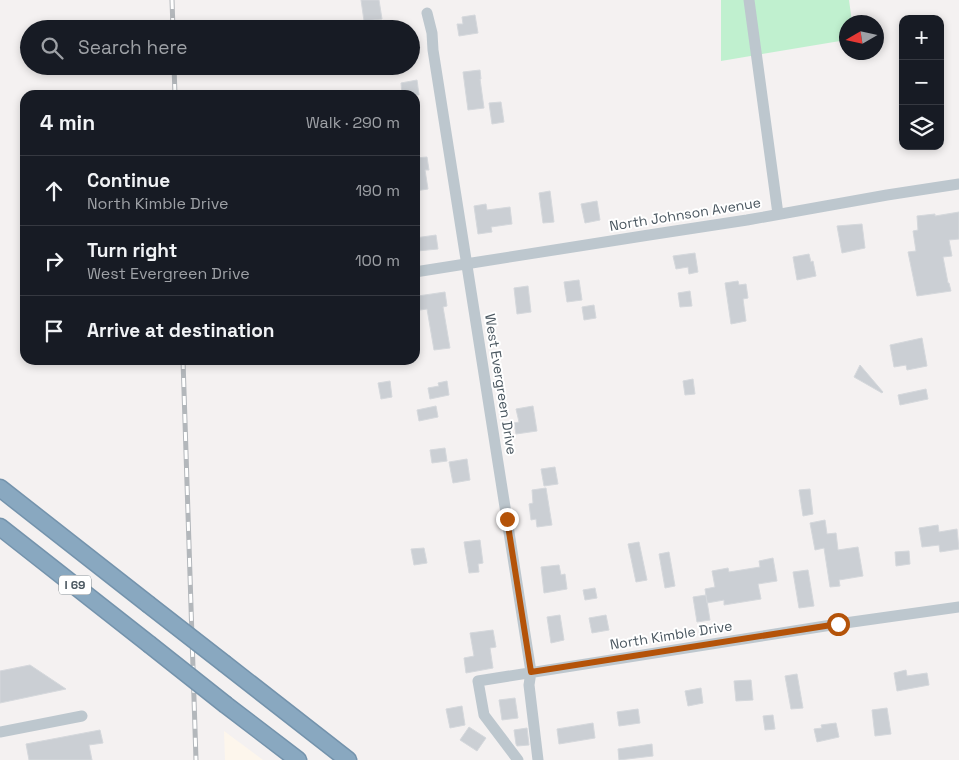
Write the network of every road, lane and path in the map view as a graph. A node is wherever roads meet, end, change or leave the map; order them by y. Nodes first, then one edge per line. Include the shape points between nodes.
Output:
1 (749, 0) edge
2 (427, 13) dead end
3 (959, 184) edge
4 (778, 214) junction
5 (466, 264) junction
6 (420, 271) edge
7 (0, 488) edge
8 (0, 527) edge
9 (959, 607) edge
10 (531, 672) junction
11 (82, 716) dead end
12 (0, 732) edge
13 (298, 760) edge
14 (348, 760) edge
15 (518, 760) edge
16 (538, 760) edge

1 - 4 street
2 - 5 street, West Evergreen Drive
3 - 4 street, North Johnson Avenue
4 - 5 street, North Johnson Avenue
5 - 6 street, North Johnson Avenue
5 - 10 street, West Evergreen Drive
7 - 14 highway, I 69, bridge
8 - 13 highway, I 69, bridge
9 - 10 street, North Kimble Drive
10 - 15 street, North Kimble Drive via 478,681 484,715
10 - 16 street, West Evergreen Drive via 529,685
11 - 12 street

